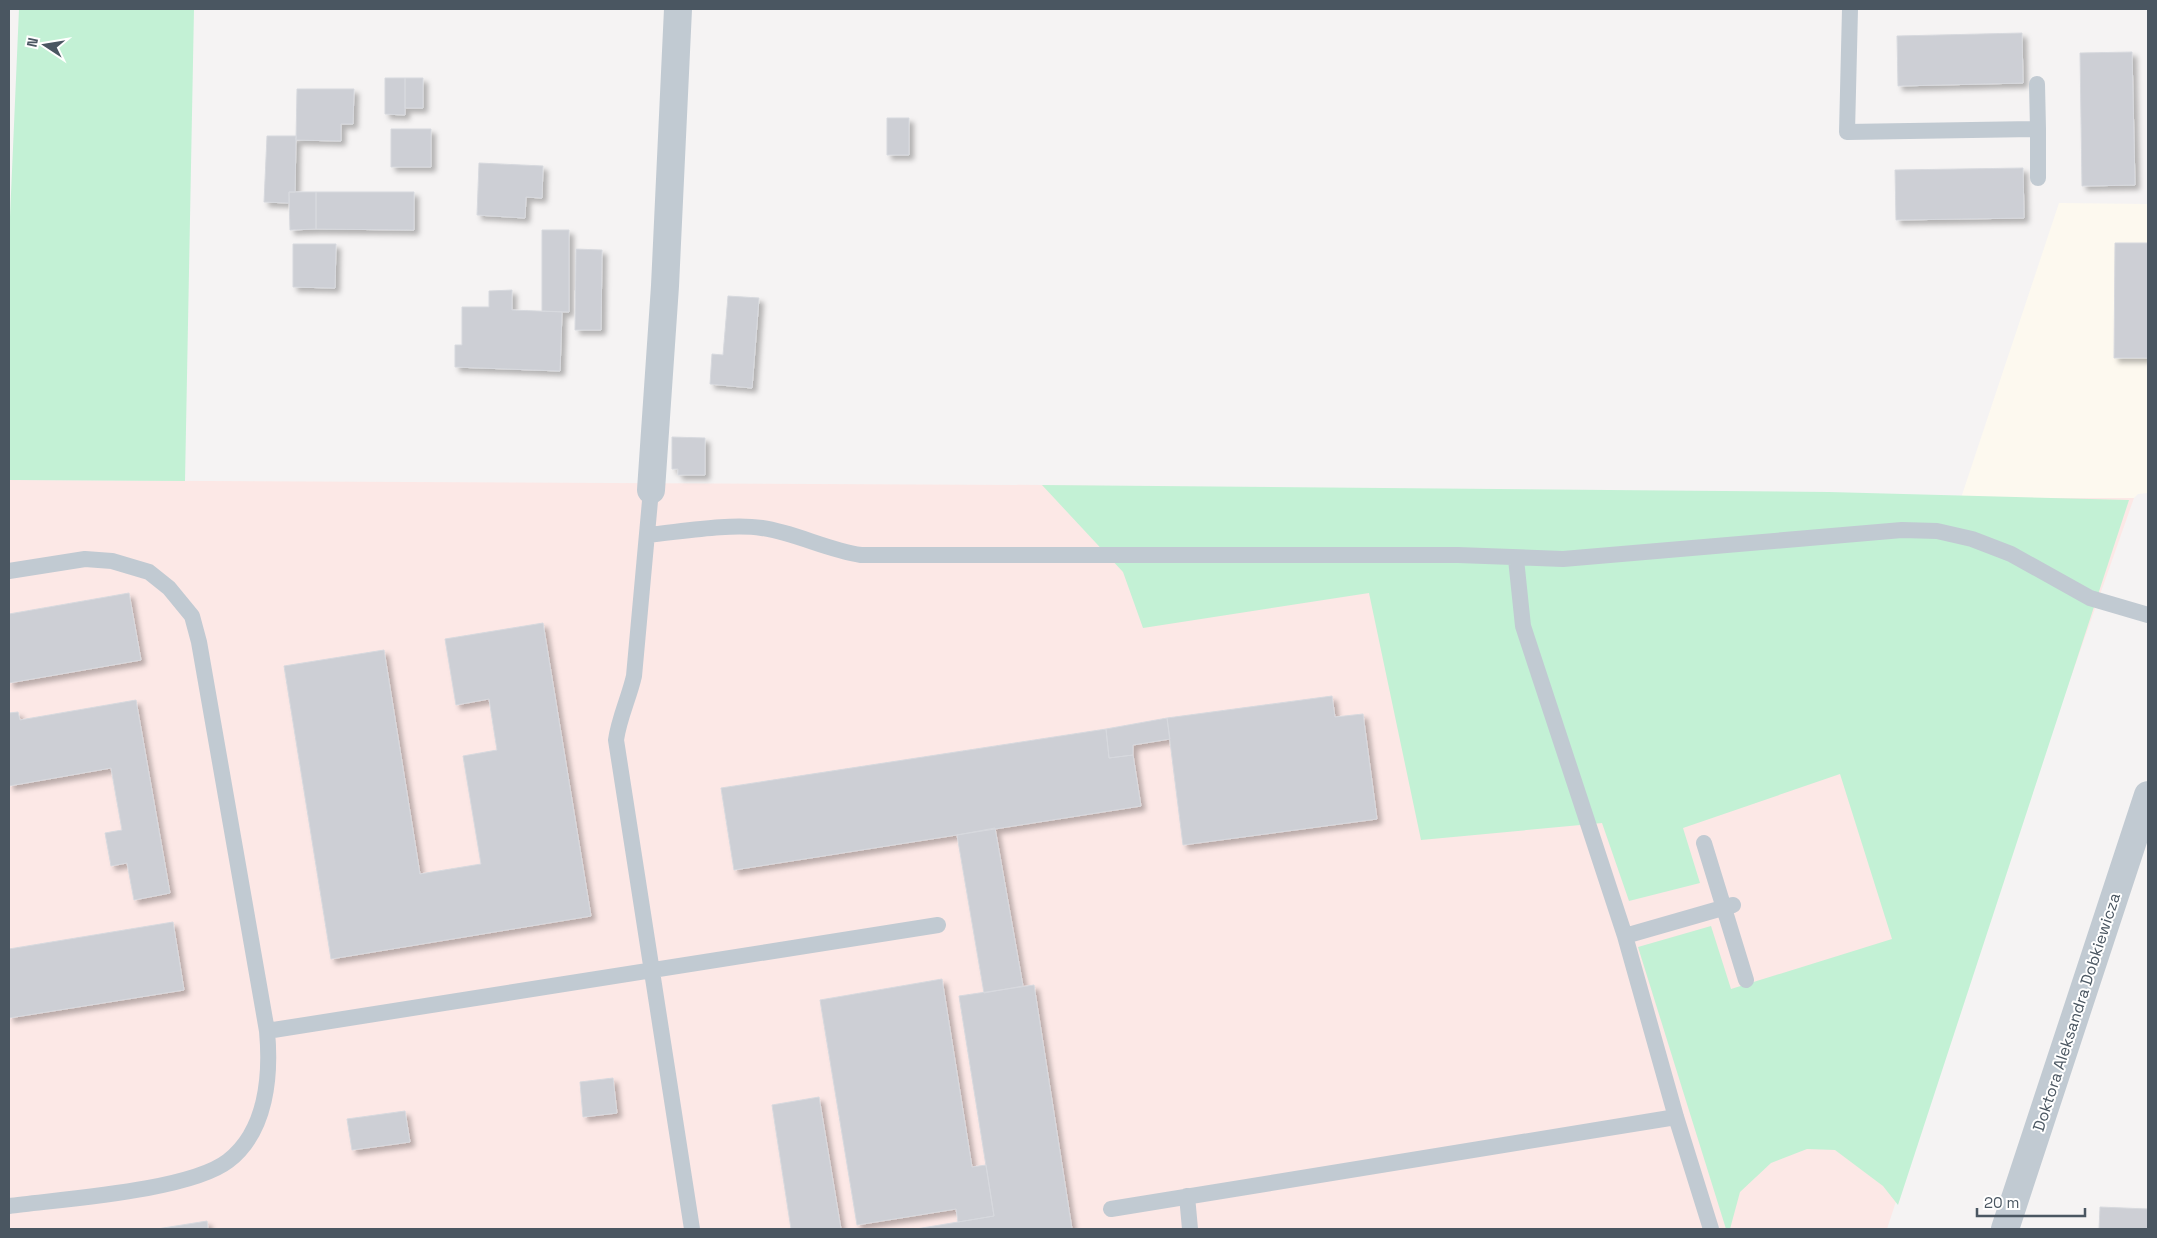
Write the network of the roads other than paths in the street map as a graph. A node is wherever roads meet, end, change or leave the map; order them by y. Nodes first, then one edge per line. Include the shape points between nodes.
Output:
1 (678, 9) edge
2 (1850, 9) edge
3 (2037, 84) dead end
4 (2038, 129) junction
5 (2038, 178) dead end
6 (651, 490) joint
7 (647, 535) junction
8 (1516, 559) junction
9 (9, 571) edge
10 (2148, 615) edge
11 (2148, 795) edge
12 (1704, 843) dead end
13 (1728, 906) junction
14 (938, 925) dead end
15 (1625, 936) junction
16 (651, 969) junction
17 (1746, 980) dead end
18 (267, 1031) junction
19 (1676, 1117) junction
20 (1187, 1196) junction
21 (9, 1206) edge
22 (1111, 1209) dead end
23 (692, 1229) edge
24 (1190, 1229) edge
25 (1711, 1229) edge
26 (2005, 1229) edge

1 - 6 street
2 - 4 lane via 1846,132
3 - 4 lane
4 - 5 lane
6 - 7 lane
7 - 8 lane via 760,527 861,555 1458,555
7 - 16 lane via 634,676 619,720 616,740
8 - 10 lane via 1563,559 1902,530 1937,530 2011,554 2090,598
8 - 15 lane via 1523,626
9 - 18 lane via 85,559 132,566 150,572 169,588 192,616
11 - 26 street, Doktora Aleksandra Dobkiewicza
12 - 13 lane
13 - 15 lane
13 - 17 lane
14 - 16 lane
15 - 19 lane
16 - 18 lane
16 - 23 lane
18 - 21 lane via 270,1059 267,1088 256,1126 228,1162 197,1176 151,1187
19 - 20 lane
19 - 25 lane
20 - 22 lane
20 - 24 lane

